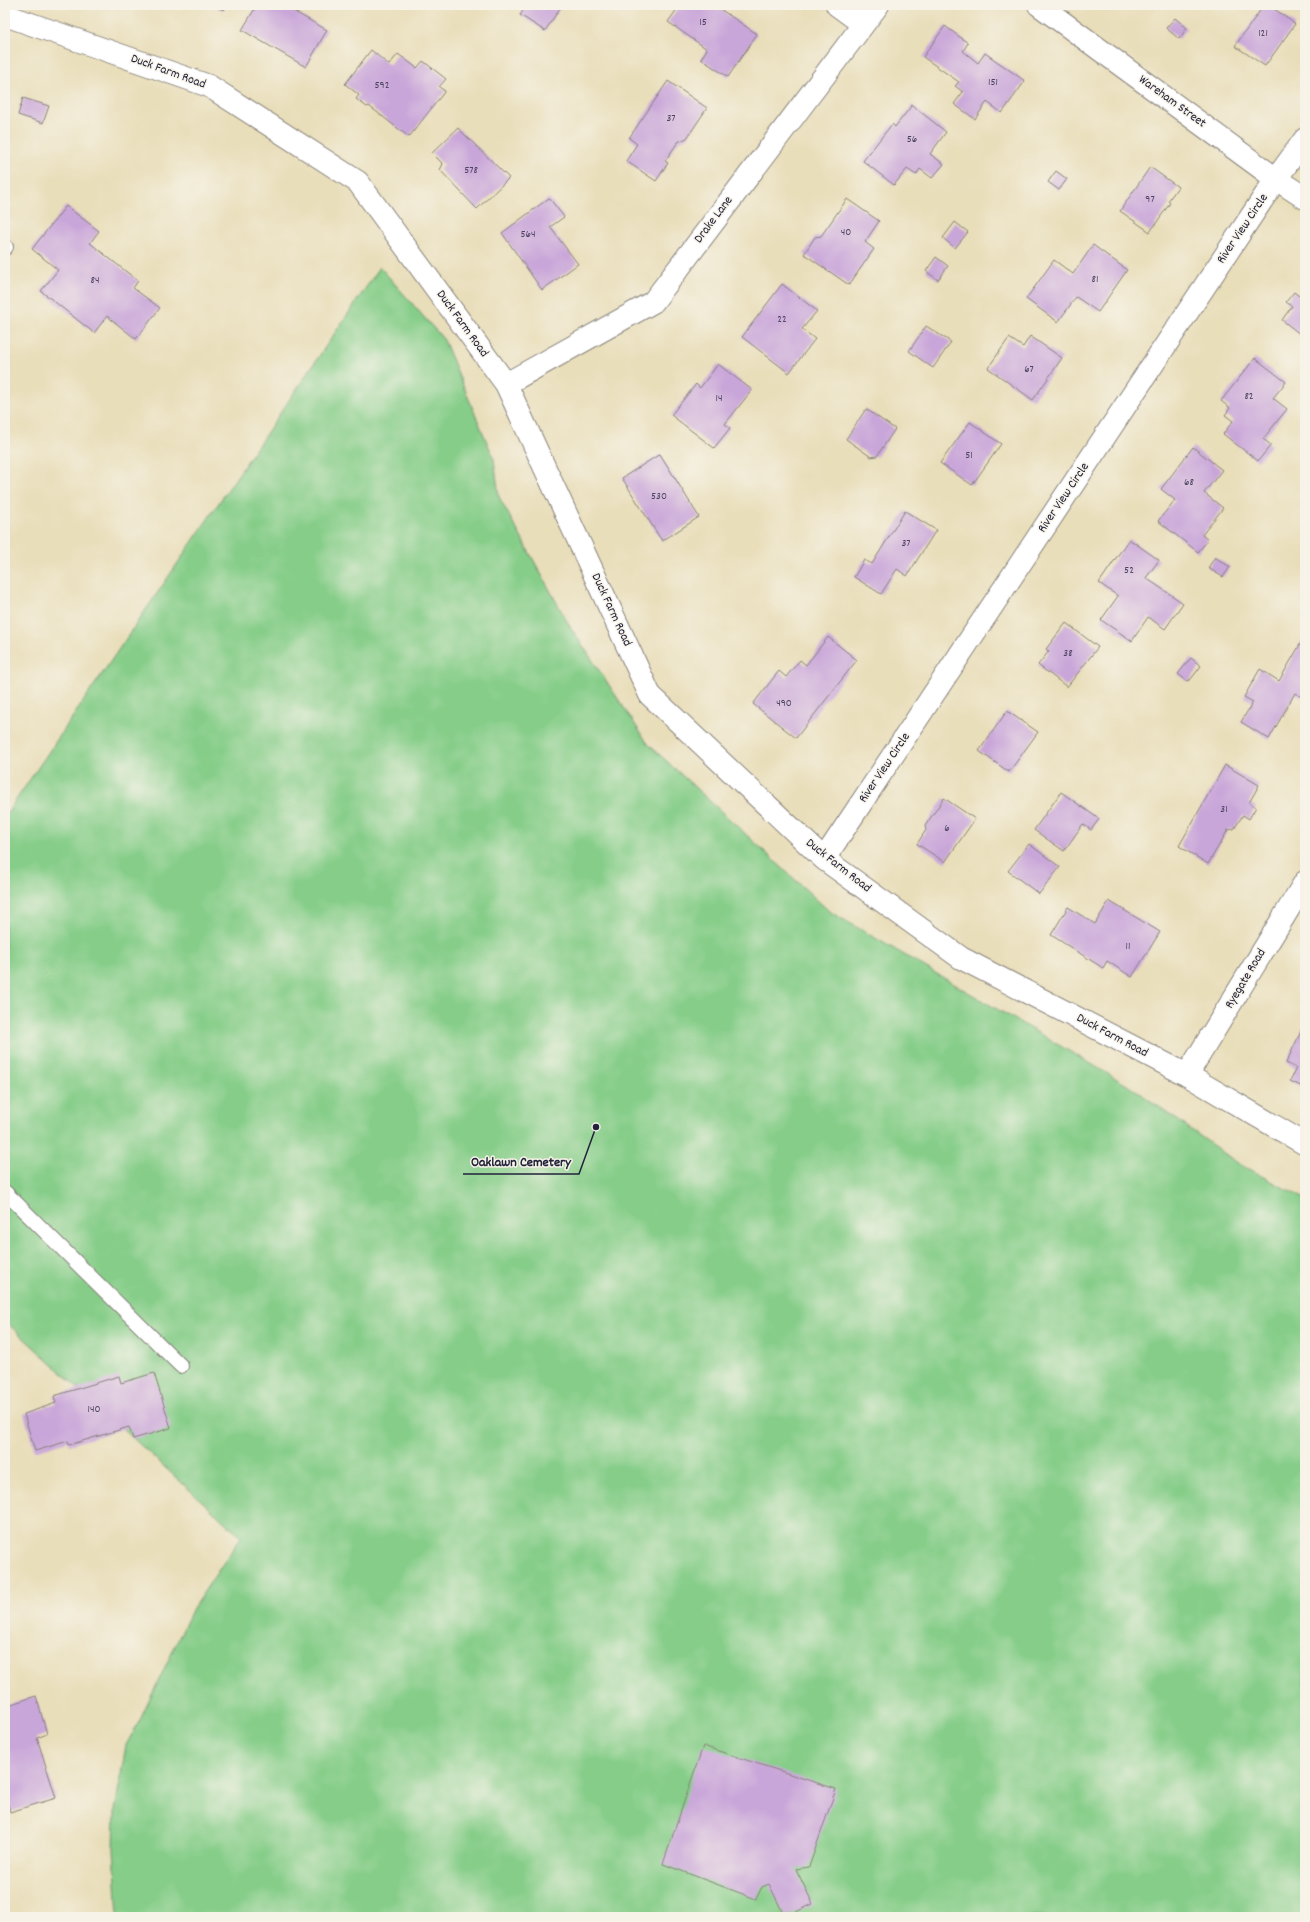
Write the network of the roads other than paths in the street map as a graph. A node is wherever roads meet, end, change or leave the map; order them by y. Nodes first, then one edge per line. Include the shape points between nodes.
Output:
1 (837, 5) edge
2 (878, 5) edge
3 (1039, 5) edge
4 (5, 15) edge
5 (863, 24) junction
6 (1305, 139) edge
7 (1276, 179) junction
8 (1305, 198) edge
9 (506, 384) junction
10 (824, 859) junction
11 (1305, 882) edge
12 (1187, 1075) junction
13 (1305, 1144) edge
14 (5, 1192) edge
15 (181, 1366) dead end

1 - 5 street
2 - 5 street, Drake Lane
3 - 7 street, Wareham Street
4 - 9 street, Duck Farm Road via 209,86 358,182
5 - 9 street, Drake Lane via 653,302
6 - 7 street, River View Circle
7 - 8 street, Wareham Street
7 - 10 street, River View Circle
9 - 10 street, Duck Farm Road via 650,695
10 - 12 street, Duck Farm Road via 962,958
11 - 12 street, Ryegate Road
12 - 13 street, Duck Farm Road
14 - 15 lane

